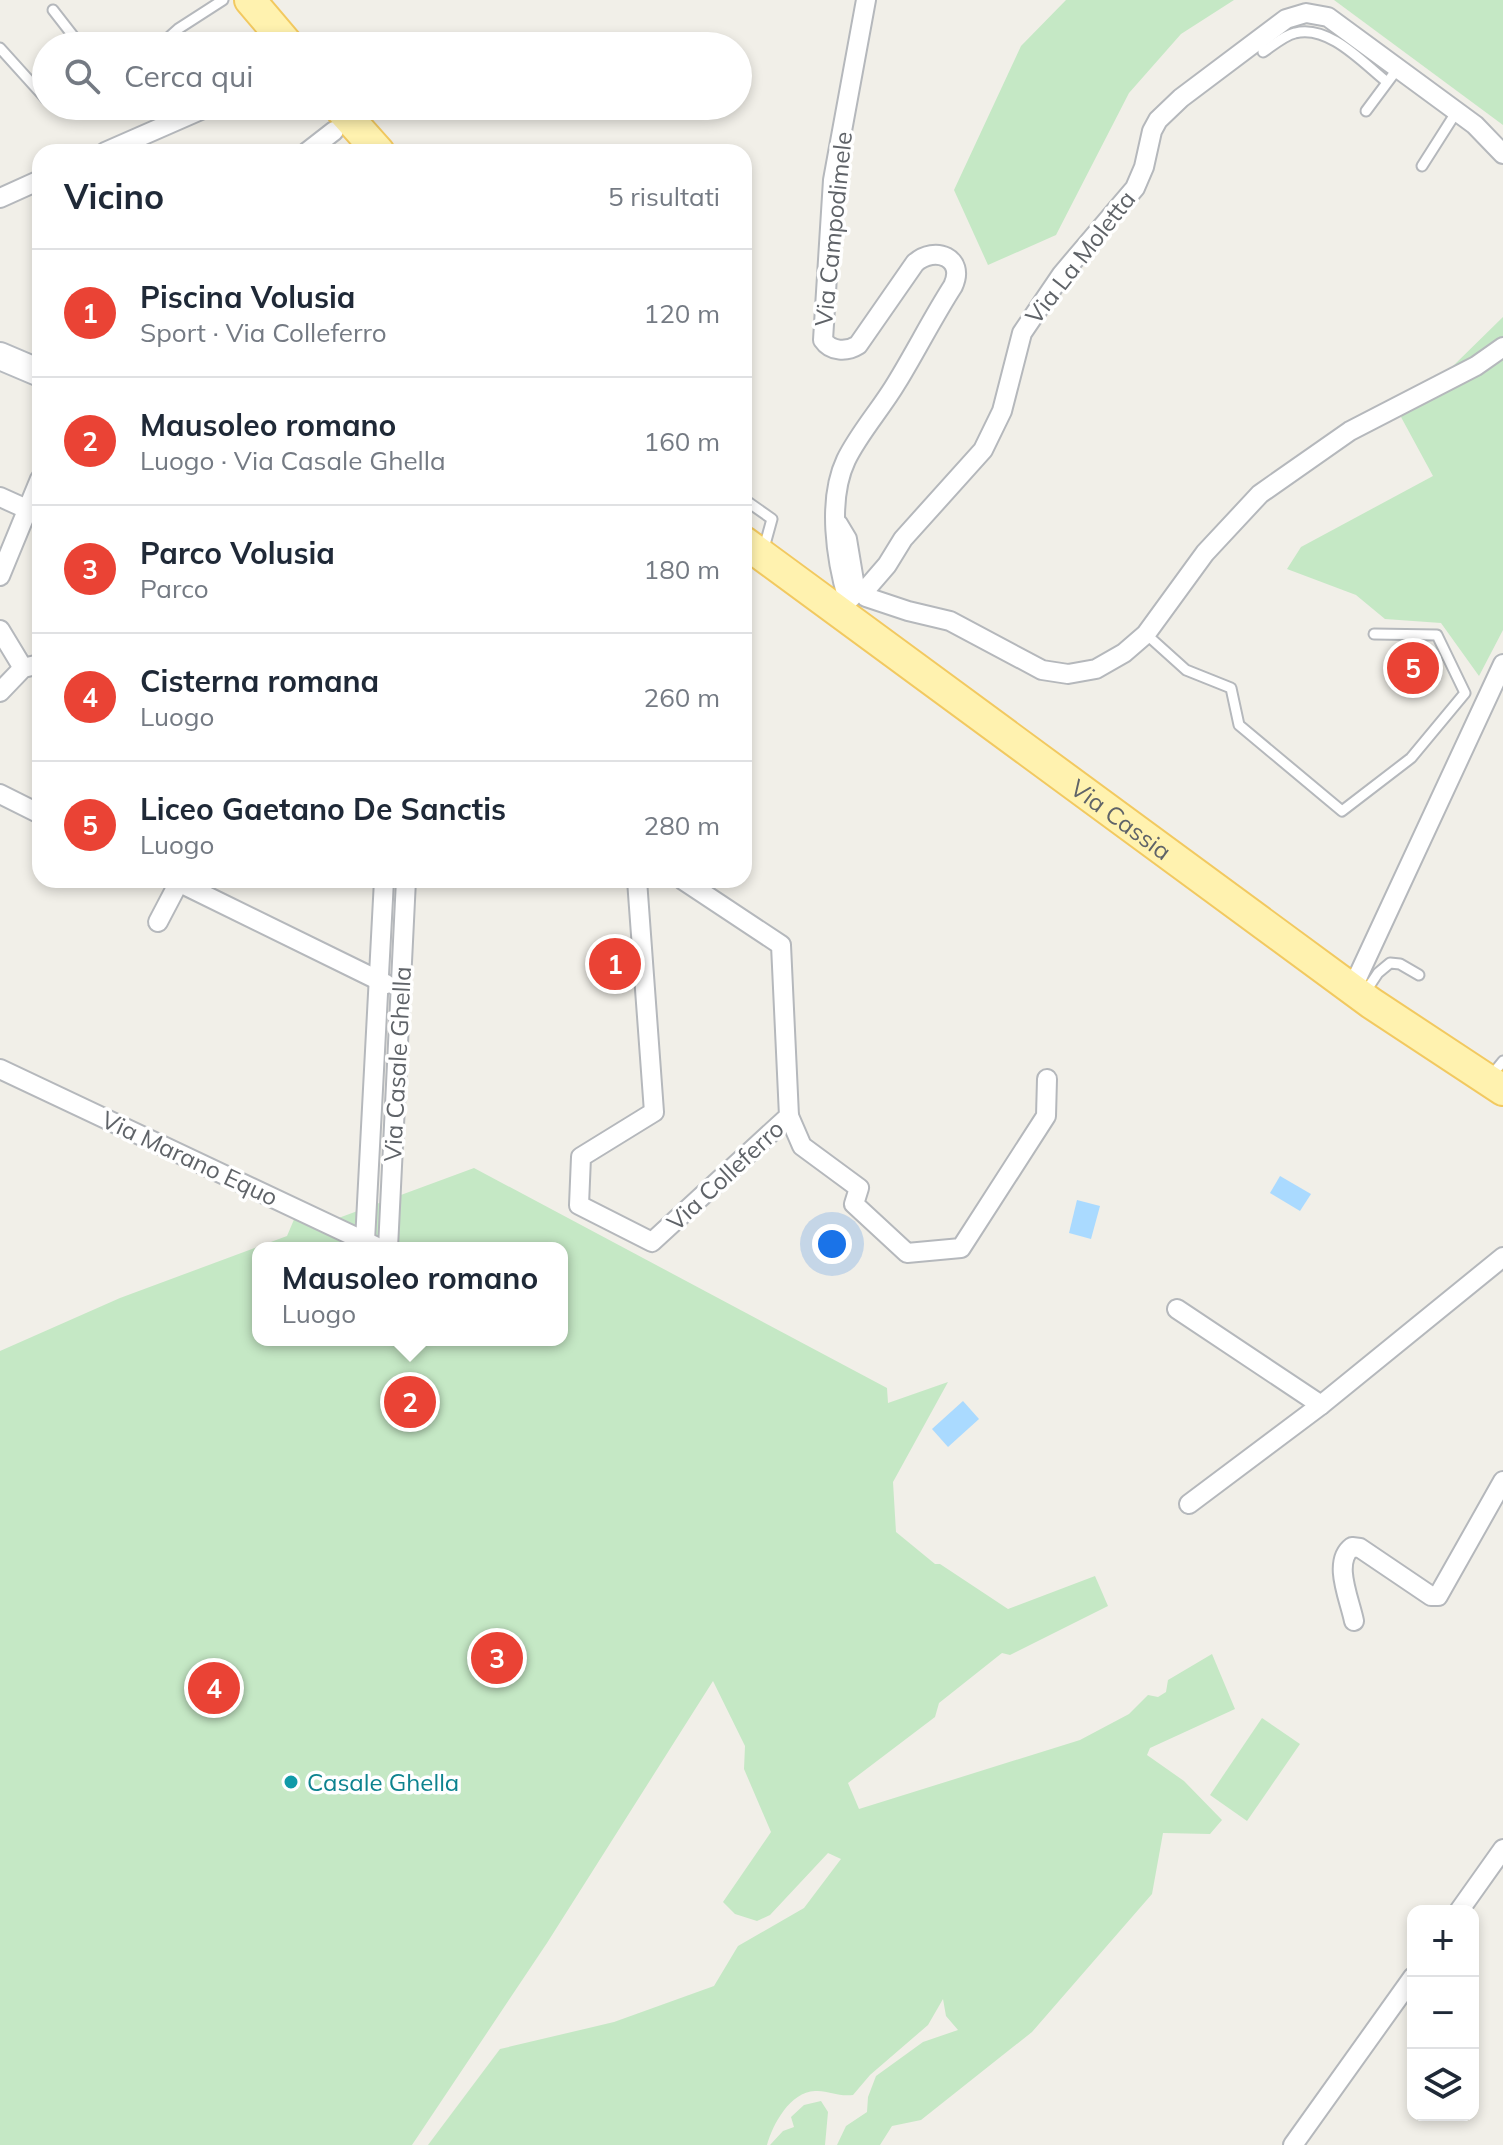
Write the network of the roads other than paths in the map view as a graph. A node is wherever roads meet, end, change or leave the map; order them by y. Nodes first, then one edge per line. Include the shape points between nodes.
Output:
1 (223, 0) edge
2 (253, 1) edge
3 (867, 1) edge
4 (53, 10) dead end
5 (70, 32) edge
6 (175, 32) edge
7 (278, 32) edge
8 (0, 48) edge
9 (1263, 52) dead end
10 (1393, 75) junction
11 (32, 83) edge
12 (1366, 111) dead end
13 (1457, 111) junction
14 (178, 120) edge
15 (334, 120) edge
16 (339, 120) edge
17 (123, 144) edge
18 (314, 144) edge
19 (369, 144) edge
20 (1503, 154) edge
21 (1422, 166) dead end
22 (32, 184) edge
23 (0, 198) edge
24 (1503, 347) edge
25 (0, 356) edge
26 (32, 367) edge
27 (0, 497) edge
28 (752, 505) edge
29 (32, 511) edge
30 (32, 516) edge
31 (753, 548) edge
32 (0, 576) edge
33 (856, 602) junction
34 (0, 630) edge
35 (1146, 634) junction
36 (1374, 634) dead end
37 (1503, 664) edge
38 (31, 666) edge
39 (0, 692) edge
40 (0, 794) edge
41 (32, 810) edge
42 (173, 888) edge
43 (190, 888) edge
44 (383, 888) edge
45 (406, 888) edge
46 (638, 888) edge
47 (695, 888) edge
48 (158, 922) dead end
49 (1419, 975) dead end
50 (377, 979) junction
51 (400, 991) junction
52 (1357, 993) junction
53 (0, 1069) edge
54 (1498, 1077) edge
55 (1047, 1079) dead end
56 (789, 1116) junction
57 (366, 1242) edge
58 (372, 1242) edge
59 (388, 1242) edge
60 (1503, 1257) edge
61 (1177, 1309) dead end
62 (1321, 1405) junction
63 (1500, 1494) edge
64 (1189, 1504) dead end
65 (1354, 1621) dead end
66 (1500, 1860) edge
67 (1464, 1905) edge
68 (1407, 1985) edge
69 (1293, 2145) edge

1 - 6 lane
2 - 7 main road
3 - 33 street, Via Campodimele via 833,180 823,340 835,349 858,345 923,256 948,257 957,275 896,384 846,459 837,487 837,523 847,539
4 - 5 lane
8 - 11 lane
9 - 10 lane via 1294,33 1310,32
10 - 12 lane
10 - 13 street, Via La Moletta
10 - 33 street, Via La Moletta via 1328,17 1297,14 1161,116 1135,188 1025,326 1002,411 983,450 903,539
13 - 20 street, Via La Moletta
13 - 21 lane
14 - 17 street
15 - 18 street
16 - 19 main road
22 - 23 street
24 - 35 street via 1350,431 1260,494 1205,553
25 - 26 street
27 - 29 street
28 - 31 lane via 772,519
30 - 32 street
31 - 33 main road, Via Cassia
33 - 35 street via 950,621 1059,674 1096,669
33 - 52 main road, Via Cassia
34 - 38 street
35 - 36 lane via 1186,670 1231,688 1239,725 1342,811 1411,758 1465,693 1437,635
37 - 52 street
38 - 39 street
40 - 41 street
42 - 48 street
43 - 50 street
44 - 50 street, Via Casale Ghella
45 - 51 street, Via Casale Ghella
46 - 56 street, Via Colleferro via 654,1112 581,1157 579,1205 652,1242
47 - 56 street, Via Colleferro via 781,945
49 - 52 lane via 1390,963
50 - 51 street
50 - 58 street, Via Casale Ghella
51 - 59 street, Via Casale Ghella
52 - 54 main road, Via Cassia
53 - 57 street, Via Marano Equo
55 - 56 street via 1046,1116 961,1248 907,1253 854,1204 859,1188 802,1146
60 - 62 street
61 - 62 street
62 - 64 street
63 - 65 street via 1438,1596 1360,1548 1345,1552 1342,1563
66 - 67 street
68 - 69 street

